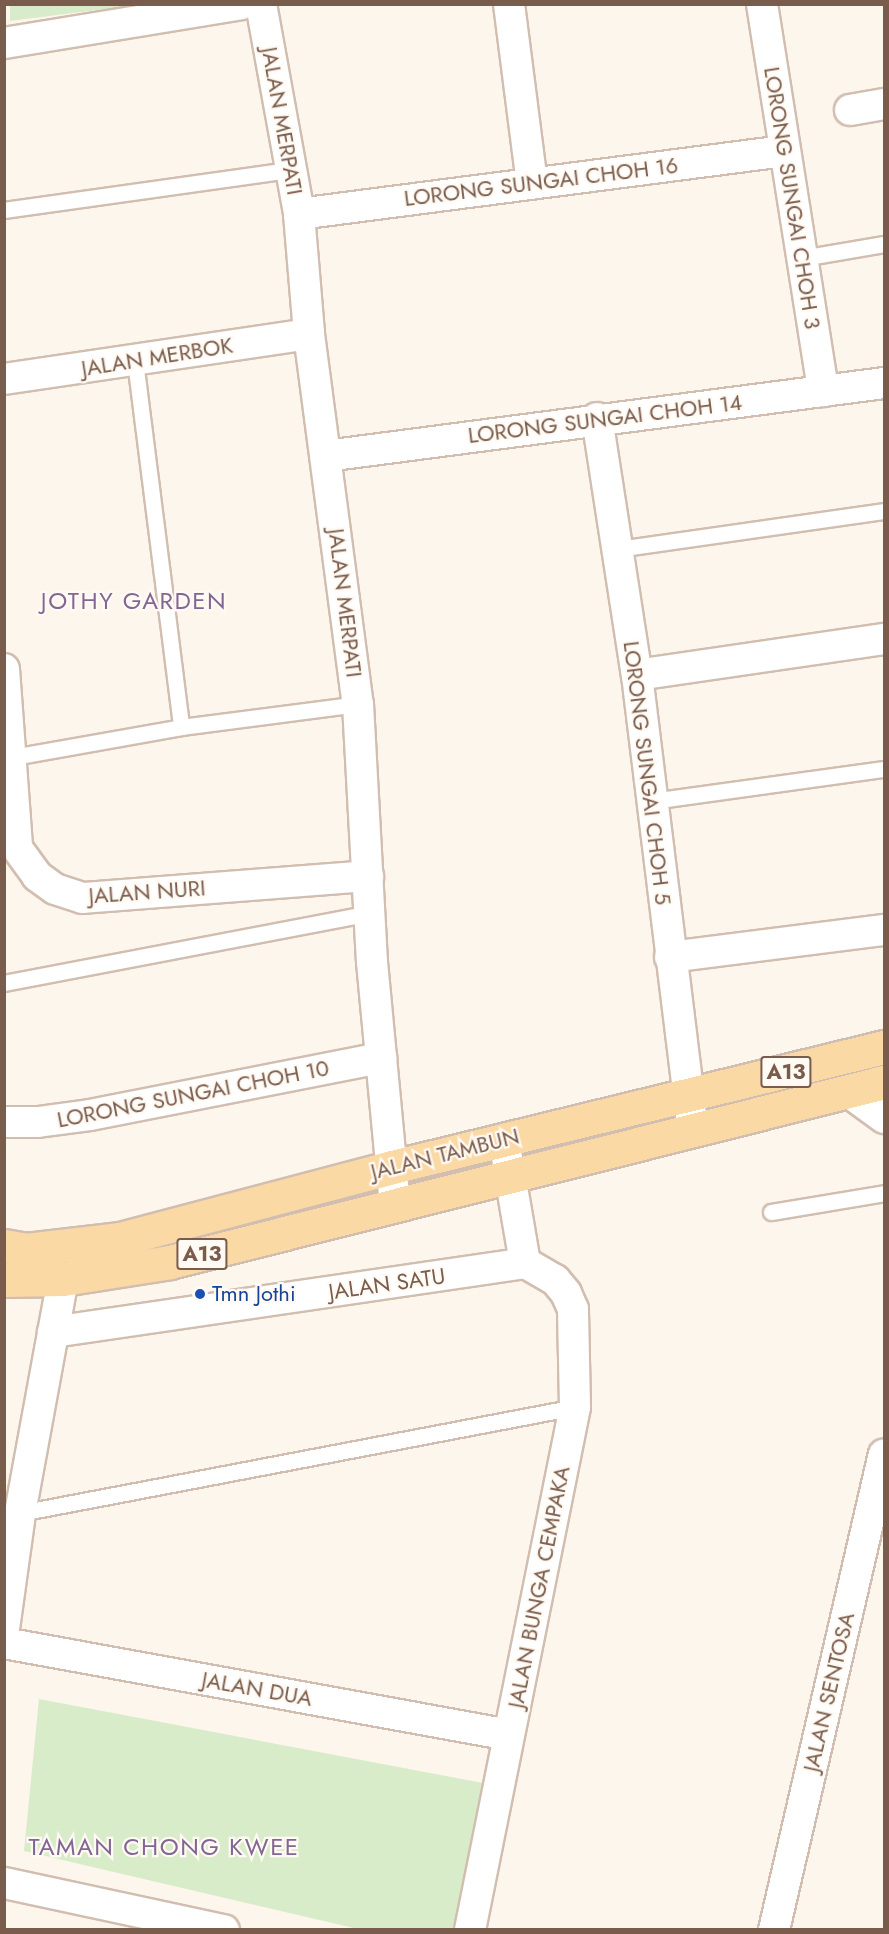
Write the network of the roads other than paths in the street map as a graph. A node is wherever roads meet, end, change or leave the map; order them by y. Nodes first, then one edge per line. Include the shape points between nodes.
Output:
1 (242, 4) edge
2 (261, 4) edge
3 (509, 4) edge
4 (762, 4) edge
5 (4, 43) edge
6 (885, 104) edge
7 (849, 110) dead end
8 (783, 151) junction
9 (290, 170) junction
10 (532, 183) junction
11 (4, 210) edge
12 (299, 214) junction
13 (885, 244) edge
14 (802, 258) junction
15 (309, 334) junction
16 (135, 361) junction
17 (4, 379) edge
18 (885, 383) edge
19 (823, 391) junction
20 (597, 418) junction
21 (326, 456) junction
22 (885, 511) edge
23 (617, 549) junction
24 (885, 639) edge
25 (4, 669) edge
26 (637, 675) junction
27 (358, 704) junction
28 (181, 727) junction
29 (12, 757) junction
30 (885, 769) edge
31 (652, 801) junction
32 (368, 876) junction
33 (370, 913) junction
34 (885, 930) edge
35 (670, 957) junction
36 (4, 983) edge
37 (885, 1047) edge
38 (381, 1058) junction
39 (885, 1082) edge
40 (847, 1091) junction
41 (687, 1097) junction
42 (885, 1118) edge
43 (4, 1122) edge
44 (693, 1129) junction
45 (504, 1140) junction
46 (392, 1167) junction
47 (512, 1178) junction
48 (885, 1193) edge
49 (395, 1205) junction
50 (771, 1212) dead end
51 (4, 1246) edge
52 (525, 1263) junction
53 (63, 1279) junction
54 (4, 1280) edge
55 (53, 1332) junction
56 (575, 1407) junction
57 (885, 1455) edge
58 (20, 1513) junction
59 (4, 1629) edge
60 (4, 1643) edge
61 (509, 1736) junction
62 (4, 1883) edge
63 (191, 1927) edge
64 (783, 1928) edge
65 (224, 1929) edge
66 (470, 1929) edge

1 - 5 street
2 - 9 street, JALAN MERPATI
3 - 10 street
4 - 8 street, LORONG SUNGAI CHOH 3
6 - 7 street
8 - 10 street, LORONG SUNGAI CHOH 16
8 - 14 street, LORONG SUNGAI CHOH 3
9 - 11 lane
9 - 12 street, JALAN MERPATI
10 - 12 street, LORONG SUNGAI CHOH 16
12 - 15 street, JALAN MERPATI
13 - 14 lane
14 - 19 street, LORONG SUNGAI CHOH 3
15 - 16 street, JALAN MERBOK
15 - 21 street, JALAN MERPATI
16 - 17 street, JALAN MERBOK
16 - 28 lane
18 - 19 street, LORONG SUNGAI CHOH 14
19 - 20 street, LORONG SUNGAI CHOH 14
20 - 21 street, LORONG SUNGAI CHOH 14
20 - 23 street, LORONG SUNGAI CHOH 5
21 - 27 street, JALAN MERPATI
22 - 23 lane
23 - 26 street, LORONG SUNGAI CHOH 5
24 - 26 street
25 - 29 street, JALAN NURI
26 - 31 street, LORONG SUNGAI CHOH 5
27 - 28 lane
27 - 32 street, JALAN MERPATI
28 - 29 lane
29 - 32 street, JALAN NURI via 17,848 37,876 54,889 83,898
30 - 31 lane
31 - 35 street, LORONG SUNGAI CHOH 5
32 - 33 street, JALAN MERPATI
33 - 36 lane
33 - 38 street, JALAN MERPATI
34 - 35 street
35 - 41 street, LORONG SUNGAI CHOH 5
37 - 41 main road, JALAN TAMBUN / A13
38 - 43 street, LORONG SUNGAI CHOH 10 via 90,1115
38 - 46 street, JALAN MERPATI
39 - 40 main road, JALAN TAMBUN / A13
40 - 42 street
40 - 44 main road, JALAN TAMBUN / A13
41 - 44 street, LORONG SUNGAI CHOH 5
41 - 45 main road, JALAN TAMBUN / A13
44 - 47 main road, JALAN TAMBUN / A13
45 - 46 main road, JALAN TAMBUN / A13
45 - 47 street
46 - 49 street, JALAN MERPATI
46 - 51 main road, JALAN TAMBUN / A13 via 120,1239 26,1250
47 - 49 main road, JALAN TAMBUN / A13
47 - 52 street
48 - 50 lane
49 - 53 main road, JALAN TAMBUN / A13 via 170,1262
52 - 55 street, JALAN SATU
52 - 56 street, JALAN BUNGA CEMPAKA via 555,1280 573,1310
53 - 54 main road, JALAN TAMBUN / A13
53 - 55 street
55 - 58 street
56 - 58 lane
56 - 61 street, JALAN BUNGA CEMPAKA
57 - 64 street, JALAN SENTOSA
58 - 59 street
60 - 61 street, JALAN DUA
61 - 66 street, JALAN BUNGA CEMPAKA
62 - 63 street
63 - 65 street

